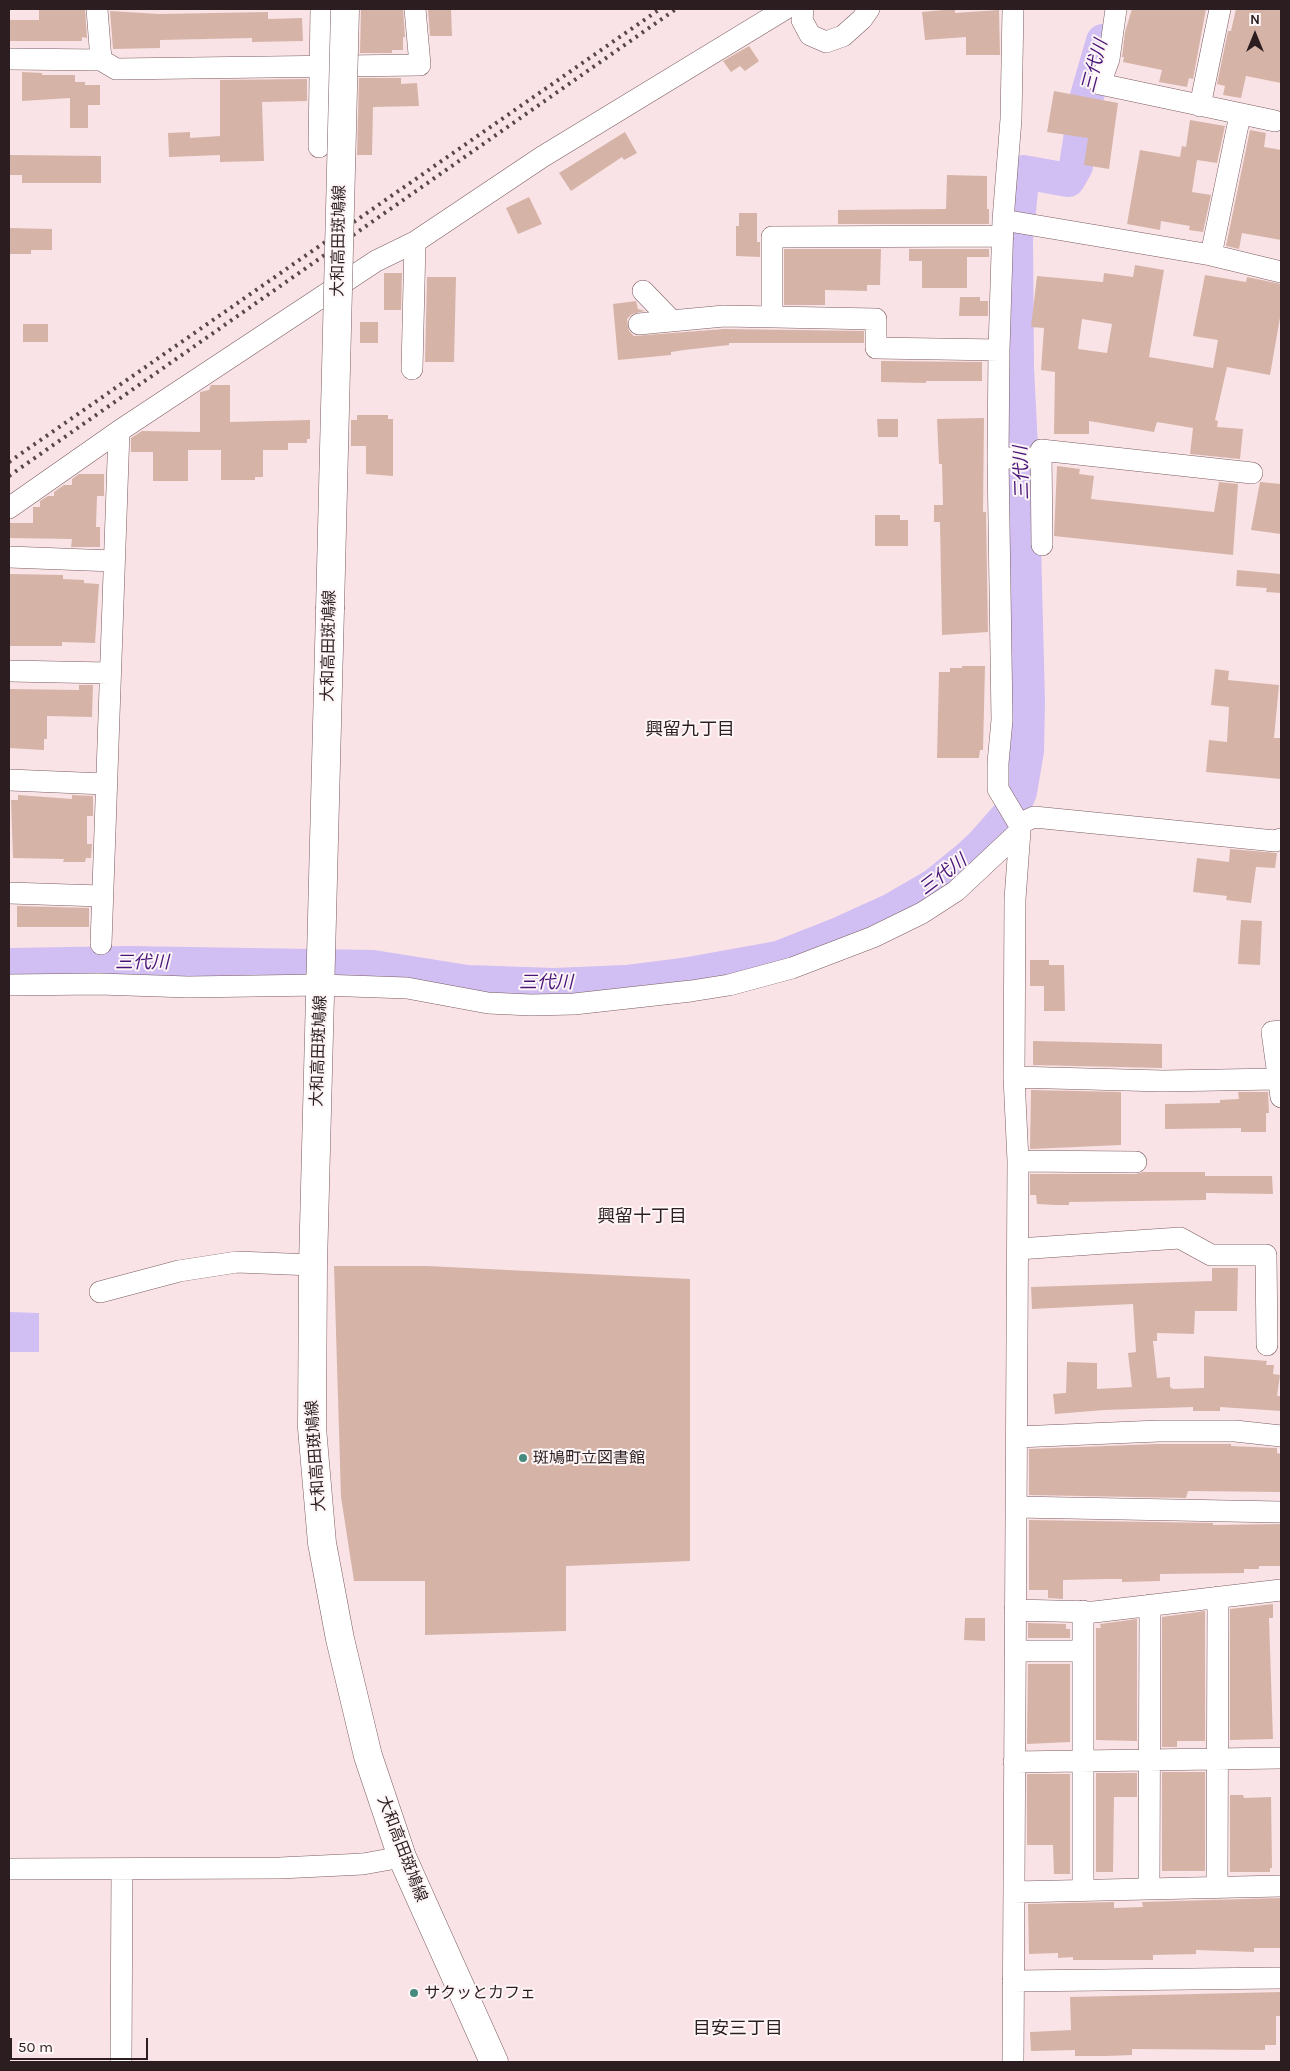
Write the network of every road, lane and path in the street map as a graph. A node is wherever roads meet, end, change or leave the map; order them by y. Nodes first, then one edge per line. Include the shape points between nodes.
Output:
1 (97, 9) edge
2 (321, 9) edge
3 (345, 9) edge
4 (415, 9) edge
5 (785, 9) edge
6 (803, 9) edge
7 (869, 9) edge
8 (1013, 9) edge
9 (1116, 9) edge
10 (1220, 9) edge
11 (9, 59) edge
12 (101, 60) junction
13 (321, 66) junction
14 (1200, 106) junction
15 (1240, 115) junction
16 (1275, 121) dead end
17 (319, 147) dead end
18 (1005, 225) junction
19 (415, 242) junction
20 (1211, 255) junction
21 (1281, 272) edge
22 (643, 291) dead end
23 (772, 317) junction
24 (672, 321) junction
25 (639, 324) dead end
26 (999, 350) junction
27 (412, 369) dead end
28 (119, 431) junction
29 (1003, 458) junction
30 (1036, 459) junction
31 (1252, 473) dead end
32 (9, 508) edge
33 (1042, 545) dead end
34 (9, 557) edge
35 (114, 560) junction
36 (9, 671) edge
37 (109, 673) junction
38 (9, 780) edge
39 (105, 784) junction
40 (1020, 827) junction
41 (1281, 839) edge
42 (9, 893) edge
43 (101, 896) junction
44 (101, 944) dead end
45 (9, 984) edge
46 (321, 985) junction
47 (1281, 1031) edge
48 (1014, 1076) junction
49 (1279, 1088) edge
50 (1018, 1161) junction
51 (1136, 1162) dead end
52 (1018, 1249) junction
53 (313, 1265) junction
54 (100, 1292) dead end
55 (1267, 1345) dead end
56 (1281, 1436) edge
57 (1017, 1437) junction
58 (1016, 1507) junction
59 (1281, 1512) edge
60 (1281, 1590) edge
61 (1218, 1597) junction
62 (1150, 1605) junction
63 (1015, 1610) junction
64 (1083, 1612) junction
65 (1015, 1651) junction
66 (1083, 1651) junction
67 (1281, 1758) edge
68 (1217, 1759) junction
69 (1149, 1760) junction
70 (1083, 1761) junction
71 (1014, 1762) junction
72 (402, 1857) junction
73 (9, 1869) edge
74 (122, 1869) junction
75 (1281, 1886) edge
76 (1217, 1888) junction
77 (1149, 1889) junction
78 (1083, 1890) junction
79 (1014, 1892) junction
80 (1281, 1978) edge
81 (1013, 1981) junction
82 (121, 2062) edge
83 (494, 2062) edge
84 (1013, 2062) edge

1 - 12 street
2 - 13 street
3 - 46 main road, 大和高田斑鳩線, bridge
4 - 13 street via 420,65
5 - 19 street via 542,157
6 - 7 street via 802,20 810,35 826,42 843,36
8 - 18 street
9 - 14 street via 1109,59 1100,84
10 - 14 street
11 - 12 street
12 - 13 street via 116,69
13 - 17 street
14 - 15 street
15 - 16 street
15 - 20 street
18 - 20 street via 1034,224
18 - 23 street via 772,237
18 - 26 street
19 - 27 street
19 - 28 street via 376,261
20 - 21 street
22 - 24 street
23 - 24 street via 724,316
23 - 26 street via 876,319 876,348
24 - 25 street
26 - 29 street
28 - 32 street
28 - 35 street
29 - 30 street
29 - 40 street via 1002,720 998,789
30 - 31 street via 1041,450
30 - 33 street
34 - 35 street
35 - 37 street
36 - 37 street
37 - 39 street
38 - 39 street
39 - 43 street
40 - 41 street via 1034,817 1275,841
40 - 46 street via 956,891 922,913 873,937 792,968 729,985 622,999 531,1005 488,1003 407,988
40 - 48 street via 1015,899
42 - 43 street
43 - 44 street
45 - 46 street
46 - 53 main road, 大和高田斑鳩線
47 - 49 street via 1272,1032
48 - 49 street
48 - 50 street
50 - 51 street
50 - 52 street
52 - 55 street via 1180,1238 1211,1256 1266,1256
52 - 57 street
53 - 54 street via 237,1262 179,1271
53 - 72 main road, 大和高田斑鳩線 via 312,1428 322,1543 340,1639 368,1756
56 - 57 street via 1235,1431 1159,1431
57 - 58 street
58 - 59 street
58 - 63 street
60 - 61 street
61 - 62 street
61 - 68 street
62 - 64 street
62 - 69 street
63 - 64 street
63 - 65 street
64 - 66 street
65 - 66 street
65 - 71 street
66 - 70 street
67 - 68 street
68 - 69 street
68 - 76 street
69 - 70 street
69 - 77 street
70 - 71 street
70 - 78 street
71 - 79 street
72 - 74 street via 363,1864 280,1868
72 - 83 main road, 大和高田斑鳩線
73 - 74 street
74 - 82 street
75 - 76 street
76 - 77 street
77 - 78 street
78 - 79 street
79 - 81 street
80 - 81 street
81 - 84 street

